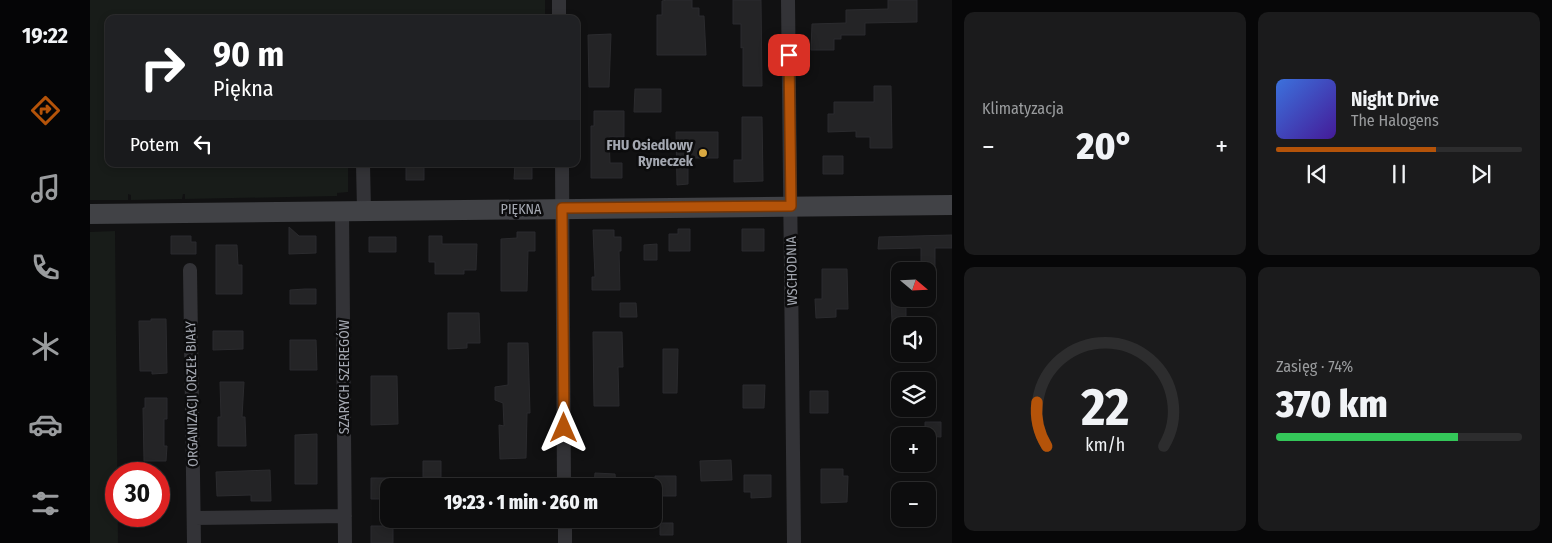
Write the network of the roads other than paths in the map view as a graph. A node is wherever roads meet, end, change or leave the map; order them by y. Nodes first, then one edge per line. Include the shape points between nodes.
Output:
1 (559, 0) edge
2 (788, 0) edge
3 (559, 15) edge
4 (363, 167) edge
5 (562, 167) edge
6 (952, 204) edge
7 (791, 206) junction
8 (562, 208) junction
9 (364, 210) junction
10 (342, 211) junction
11 (90, 214) edge
12 (190, 270) dead end
13 (564, 478) edge
14 (345, 516) junction
15 (194, 518) junction
16 (564, 528) edge
17 (194, 543) edge
18 (345, 543) edge
19 (565, 543) edge
20 (794, 543) edge

1 - 3 street
2 - 7 street, WSCHODNIA
4 - 9 street
5 - 8 street
6 - 7 street, PIĘKNA
7 - 8 street, PIĘKNA
7 - 20 street, WSCHODNIA
8 - 9 street, PIĘKNA
8 - 13 street
9 - 10 street, PIĘKNA
10 - 11 street, PIĘKNA
10 - 14 street, SZARYCH SZEREGÓW
12 - 15 street, ORGANIZACJI ORZEŁ BIAŁY
14 - 15 street
14 - 18 street, SZARYCH SZEREGÓW
15 - 17 street, ORGANIZACJI ORZEŁ BIAŁY
16 - 19 street

